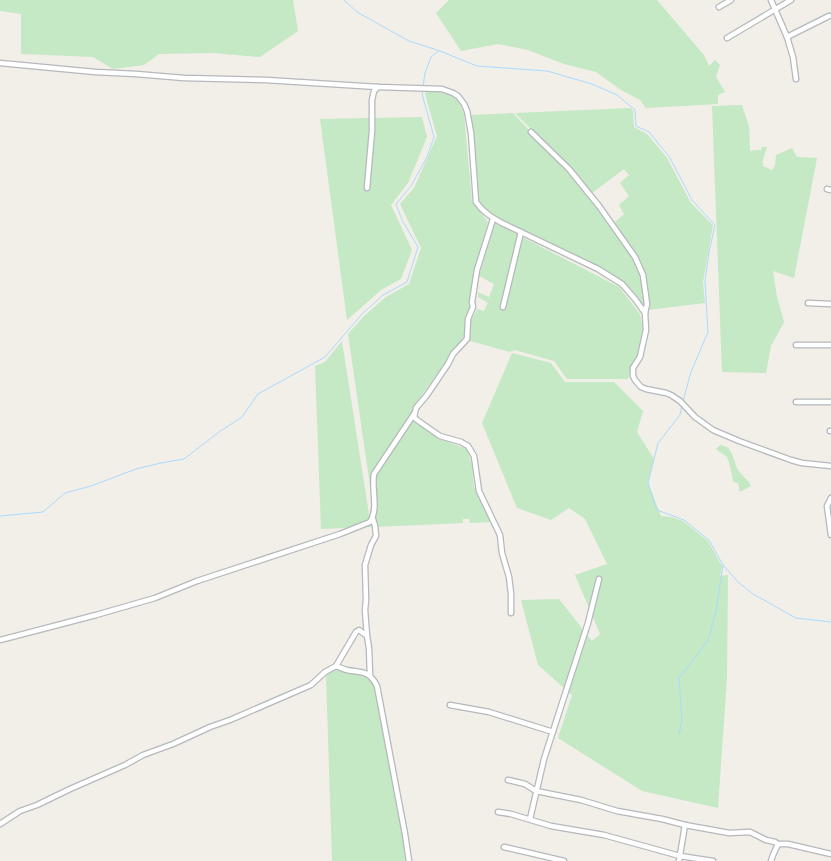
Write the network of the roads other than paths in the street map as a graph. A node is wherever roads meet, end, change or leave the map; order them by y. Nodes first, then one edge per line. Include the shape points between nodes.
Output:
1 (731, 0) edge
2 (771, 0) edge
3 (791, 0) edge
4 (719, 7) dead end
5 (775, 10) junction
6 (829, 16) dead end
7 (788, 37) junction
8 (727, 38) dead end
9 (0, 63) edge
10 (796, 79) dead end
11 (378, 87) junction
12 (531, 132) dead end
13 (367, 188) dead end
14 (493, 218) junction
15 (521, 232) junction
16 (808, 303) dead end
17 (831, 304) edge
18 (503, 307) dead end
19 (645, 313) junction
20 (796, 345) dead end
21 (831, 346) edge
22 (796, 402) dead end
23 (831, 402) edge
24 (414, 414) junction
25 (831, 466) edge
26 (831, 498) edge
27 (372, 519) junction
28 (831, 535) edge
29 (599, 580) dead end
30 (511, 613) dead end
31 (367, 636) junction
32 (0, 640) edge
33 (336, 666) junction
34 (370, 675) junction
35 (450, 706) dead end
36 (553, 732) junction
37 (508, 780) dead end
38 (536, 791) junction
39 (498, 812) dead end
40 (530, 819) junction
41 (0, 824) edge
42 (685, 825) junction
43 (778, 844) junction
44 (504, 846) dead end
45 (831, 854) edge
46 (680, 858) edge
47 (408, 861) edge
48 (564, 861) edge
49 (713, 861) edge
50 (771, 861) edge

1 - 4 street
2 - 5 street
3 - 5 street
5 - 7 street
5 - 8 street
6 - 7 street
7 - 10 street
9 - 11 street via 109,74
11 - 13 street via 372,100
11 - 14 street via 442,89 458,96 467,110 472,132 476,202
12 - 19 street via 569,169 635,257 646,288
14 - 15 street
14 - 24 street via 477,270 467,338
15 - 18 street
15 - 19 street via 622,284
16 - 17 street
19 - 25 street via 646,330 640,358 633,368 633,376 641,387 668,393 718,433 791,460
20 - 21 street
22 - 23 street
24 - 27 street via 374,474
24 - 30 street via 417,420 440,436 468,446 474,456 479,491 502,540
26 - 28 street via 827,506
27 - 31 street via 376,536 365,565
27 - 32 street via 340,534 155,598
29 - 36 street
31 - 33 street via 359,630 356,632
31 - 34 street
33 - 34 street
33 - 41 street via 311,685 143,755 20,811
34 - 47 street via 378,686
35 - 36 street via 489,712
36 - 38 street
37 - 38 street
38 - 40 street
38 - 42 street via 581,800 616,812
39 - 40 street
40 - 46 street via 604,835
42 - 43 street via 729,833 750,832
42 - 46 street
43 - 45 street
43 - 50 street
44 - 48 street
46 - 49 street

